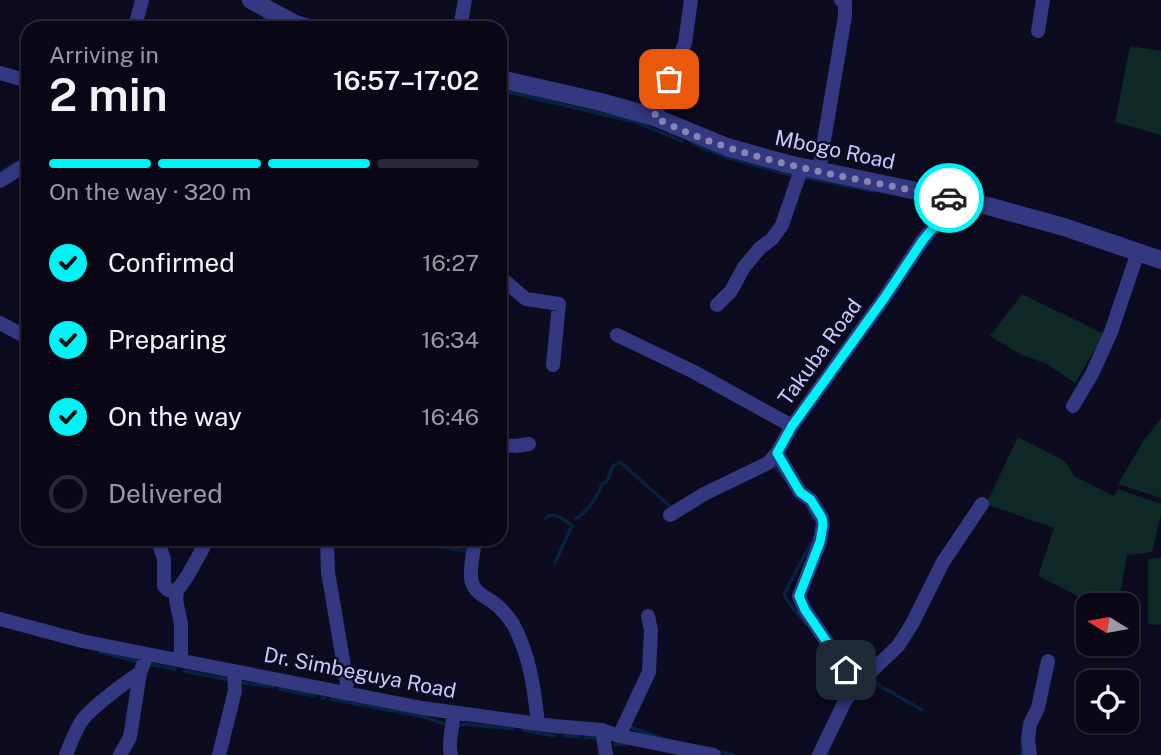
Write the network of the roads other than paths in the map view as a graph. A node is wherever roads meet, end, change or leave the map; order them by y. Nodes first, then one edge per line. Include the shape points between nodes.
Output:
1 (142, 0) edge
2 (251, 0) edge
3 (465, 0) edge
4 (691, 0) edge
5 (841, 0) edge
6 (1043, 0) edge
7 (137, 21) edge
8 (288, 21) edge
9 (461, 21) edge
10 (1038, 31) dead end
11 (0, 73) edge
12 (21, 79) edge
13 (507, 81) edge
14 (654, 117) junction
15 (21, 168) edge
16 (811, 169) junction
17 (0, 181) edge
18 (957, 199) junction
19 (1138, 252) junction
20 (1161, 260) edge
21 (507, 283) edge
22 (717, 305) dead end
23 (0, 323) edge
24 (21, 334) edge
25 (617, 335) dead end
26 (553, 365) dead end
27 (1073, 406) dead end
28 (792, 426) junction
29 (529, 444) dead end
30 (507, 445) edge
31 (777, 453) junction
32 (982, 505) dead end
33 (670, 515) dead end
34 (159, 546) edge
35 (204, 546) edge
36 (327, 546) edge
37 (474, 546) edge
38 (177, 591) junction
39 (648, 616) dead end
40 (0, 620) edge
41 (147, 654) junction
42 (181, 660) junction
43 (1048, 661) dead end
44 (234, 671) junction
45 (140, 673) junction
46 (856, 686) junction
47 (345, 693) junction
48 (453, 713) junction
49 (538, 723) junction
50 (602, 730) junction
51 (619, 736) junction
52 (66, 755) edge
53 (120, 755) edge
54 (219, 755) edge
55 (452, 755) edge
56 (606, 755) edge
57 (714, 755) edge
58 (819, 755) edge
59 (1030, 755) edge

1 - 7 street
2 - 8 street
3 - 9 street
4 - 14 street via 685,43
5 - 16 street via 845,16
6 - 10 street
11 - 12 street
13 - 14 street, Mbogo Road
14 - 16 street, Mbogo Road via 727,147
15 - 17 street
16 - 18 street, Mbogo Road
16 - 22 street via 782,225
18 - 19 street, Mbogo Road
18 - 28 street, Takuba Road
19 - 20 street, Mbogo Road
19 - 27 street via 1111,332
21 - 26 street via 526,299 559,304
23 - 24 street
25 - 28 street
28 - 31 street, Takuba Road
29 - 30 street
31 - 33 street via 768,463
31 - 46 street via 822,518 820,542 799,596
32 - 46 street via 943,562 898,646
34 - 38 street via 164,586
35 - 38 street
36 - 47 street
37 - 49 street via 473,587 507,615 521,641
38 - 42 street
39 - 51 street via 649,672
40 - 41 street, Dr. Simbeguya Road
41 - 42 street, Dr. Simbeguya Road
41 - 45 street
42 - 44 street, Dr. Simbeguya Road
43 - 59 street via 1030,724
44 - 47 street, Dr. Simbeguya Road
44 - 54 street via 235,691
45 - 52 street via 84,719
45 - 53 street via 130,737
46 - 58 street
47 - 48 street, Dr. Simbeguya Road
48 - 49 street, Dr. Simbeguya Road
48 - 55 street
49 - 50 street, Dr. Simbeguya Road
50 - 51 street, Dr. Simbeguya Road
50 - 56 street
51 - 57 street, Dr. Simbeguya Road

